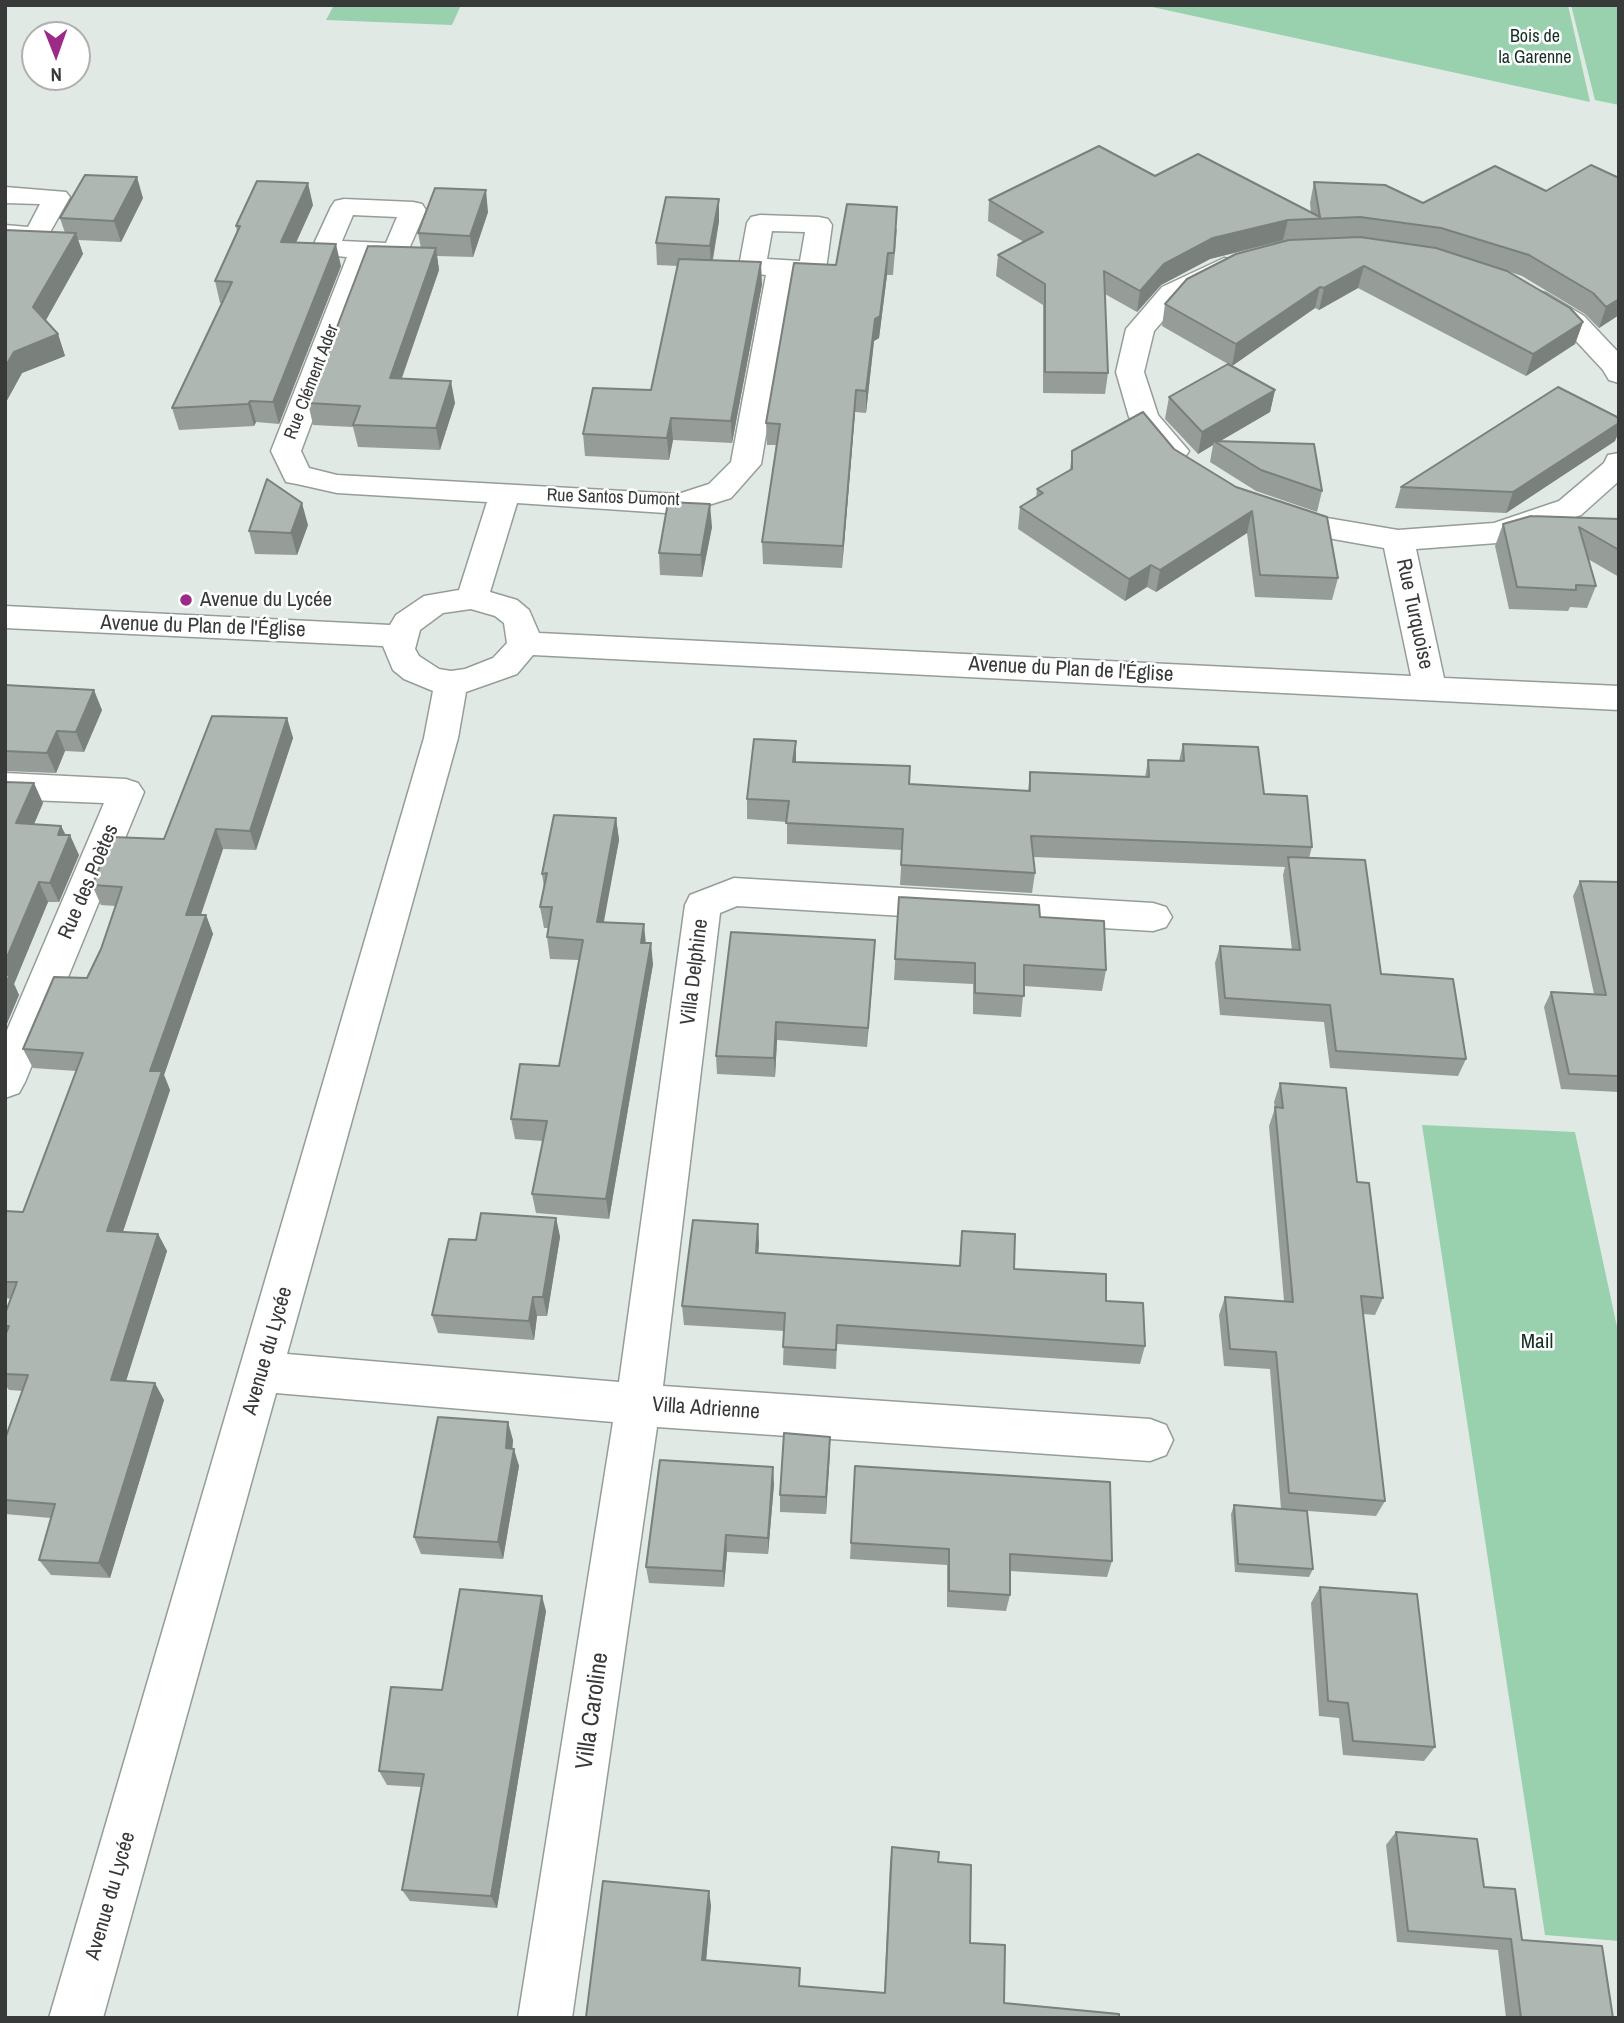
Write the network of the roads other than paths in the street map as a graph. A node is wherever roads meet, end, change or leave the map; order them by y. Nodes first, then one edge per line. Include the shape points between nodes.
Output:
1 (5, 195) edge
2 (6, 235) edge
3 (363, 250) edge
4 (1247, 261) edge
5 (780, 268) dead end
6 (1511, 284) edge
7 (1619, 374) edge
8 (1619, 462) edge
9 (1194, 468) edge
10 (505, 493) junction
11 (1257, 505) edge
12 (1398, 540) junction
13 (472, 598) junction
14 (5, 617) edge
15 (400, 636) junction
16 (523, 643) junction
17 (451, 682) junction
18 (1430, 688) junction
19 (1619, 698) edge
20 (5, 786) edge
21 (1153, 917) dead end
22 (5, 1082) edge
23 (262, 1372) junction
24 (638, 1405) junction
25 (1150, 1440) dead end
26 (76, 2018) edge
27 (545, 2018) edge

1 - 2 street via 57,197 36,234
3 - 10 street, Rue Clément Ader via 286,451 297,475 337,484
4 - 9 street via 1221,267 1171,293 1140,329 1130,372 1144,417 1183,462
5 - 10 street, Rue Santos Dumont via 746,464 720,491 680,504
6 - 7 street via 1574,322
8 - 12 street, Rue Turquoise via 1570,508 1497,533
10 - 13 street
11 - 12 street, Rue Turquoise via 1322,527
12 - 18 street, Rue Turquoise
13 - 15 street via 427,608 407,623
13 - 16 street via 506,608 518,618
14 - 15 street, Avenue du Plan de l'Église
15 - 17 street via 405,662 432,679
16 - 17 street via 505,666 489,675
16 - 18 street, Avenue du Plan de l'Église
17 - 23 street, Avenue du Lycée via 441,738
18 - 19 street, Avenue du Plan de l'Église
20 - 22 street, Rue des Poètes via 126,792
21 - 24 street, Villa Delphine via 734,892 703,905
23 - 24 street, Villa Adrienne
23 - 26 street, Avenue du Lycée
24 - 25 street, Villa Adrienne
24 - 27 street, Villa Caroline

